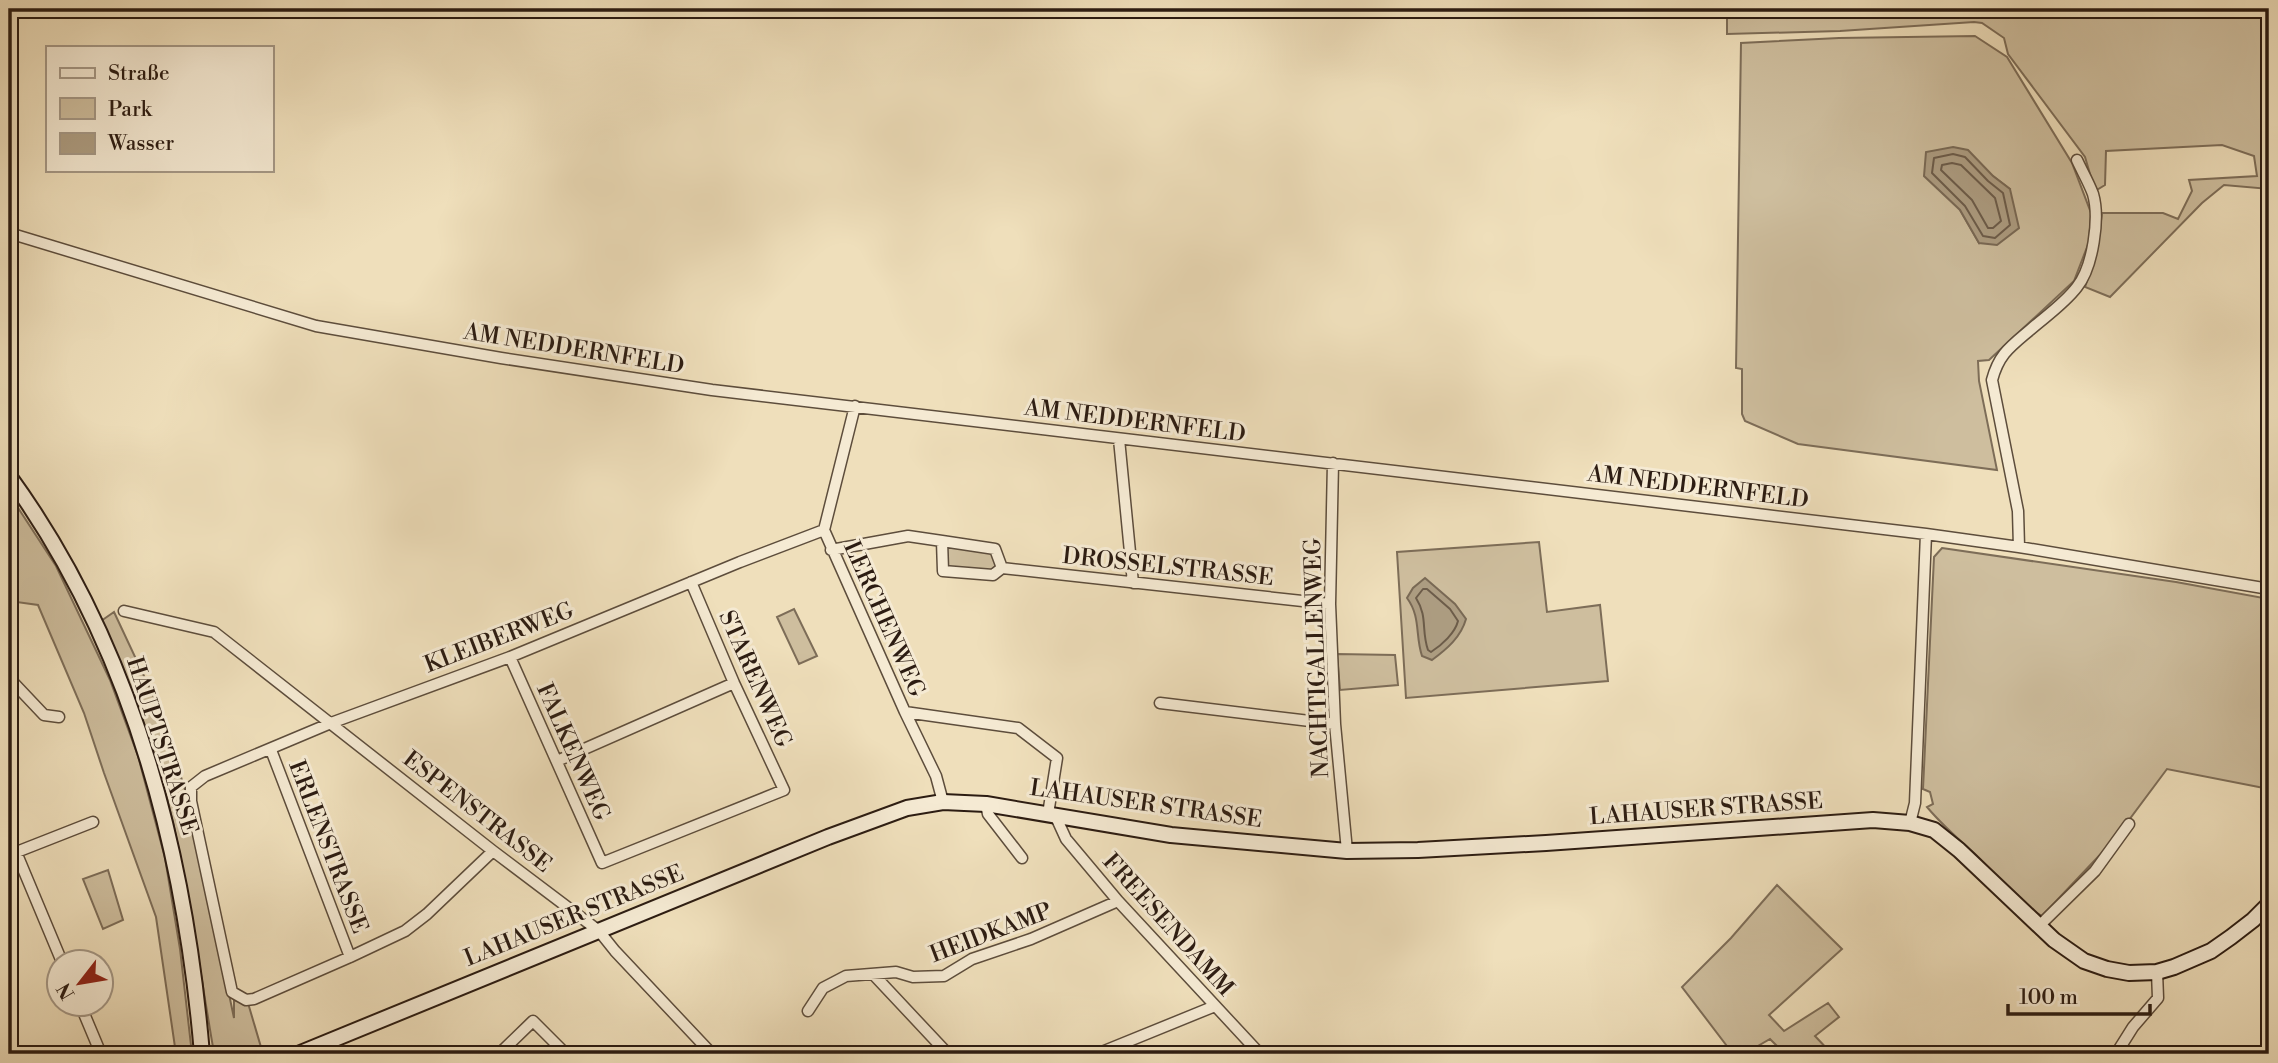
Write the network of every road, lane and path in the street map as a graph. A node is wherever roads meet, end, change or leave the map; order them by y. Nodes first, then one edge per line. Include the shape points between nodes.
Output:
1 (2077, 160) dead end
2 (9, 233) edge
3 (855, 406) junction
4 (1119, 439) junction
5 (1333, 463) junction
6 (9, 476) edge
7 (824, 530) junction
8 (1926, 534) junction
9 (943, 541) junction
10 (2019, 547) junction
11 (831, 550) junction
12 (1002, 568) junction
13 (691, 582) junction
14 (1133, 583) junction
15 (2269, 589) edge
16 (1330, 604) junction
17 (124, 611) dead end
18 (510, 657) junction
19 (9, 677) edge
20 (734, 684) junction
21 (1160, 703) dead end
22 (905, 712) junction
23 (60, 717) dead end
24 (331, 723) junction
25 (1335, 724) junction
26 (271, 750) junction
27 (557, 761) junction
28 (943, 802) junction
29 (986, 804) junction
30 (1052, 815) junction
31 (93, 822) dead end
32 (1910, 822) junction
33 (2129, 824) dead end
34 (9, 842) edge
35 (493, 851) junction
36 (1347, 851) junction
37 (13, 854) edge
38 (1022, 858) dead end
39 (601, 863) joint
40 (1118, 901) junction
41 (2269, 904) edge
42 (2039, 926) junction
43 (599, 931) junction
44 (56, 948) edge
45 (350, 957) junction
46 (2157, 972) junction
47 (873, 974) junction
48 (1215, 1006) junction
49 (808, 1011) dead end
50 (86, 1018) edge
51 (101, 1054) edge
52 (202, 1054) edge
53 (298, 1054) edge
54 (499, 1054) edge
55 (566, 1054) edge
56 (712, 1054) edge
57 (948, 1054) edge
58 (1097, 1054) edge
59 (1260, 1054) edge
60 (2116, 1054) edge

1 - 10 street via 2093,195 2095,213 2088,265 2069,296 1996,363 1992,380 2018,511
2 - 3 street, AM NEDDERNFELD via 337,330 712,390
3 - 4 street, AM NEDDERNFELD
3 - 7 street, LERCHENWEG
4 - 5 street, AM NEDDERNFELD
4 - 14 street
5 - 8 street, AM NEDDERNFELD
5 - 16 street, NACHTIGALLENWEG
6 - 52 street, HAUPTSTRASSE via 87,609 135,721 171,840 197,990
7 - 11 street, LERCHENWEG
7 - 13 street, KLEIBERWEG
8 - 10 street, AM NEDDERNFELD
8 - 32 street via 1915,803
9 - 11 street via 908,536
9 - 12 street via 995,549
9 - 12 street, DROSSELSTRASSE via 943,571 993,575
10 - 15 street, AM NEDDERNFELD
11 - 22 street, LERCHENWEG
12 - 14 street, DROSSELSTRASSE
13 - 18 street, KLEIBERWEG
13 - 20 street, STARENWEG
14 - 16 street, DROSSELSTRASSE
16 - 25 street, NACHTIGALLENWEG
17 - 24 street, ESPENSTRASSE via 214,632
18 - 24 street, KLEIBERWEG
18 - 27 street, FALKENWEG
19 - 23 street via 44,715
20 - 27 street
20 - 39 street, STARENWEG via 784,790
21 - 25 street
22 - 28 street, LERCHENWEG via 936,776
22 - 30 street via 1017,728 1057,758
24 - 26 street, KLEIBERWEG
24 - 35 street, ESPENSTRASSE
25 - 36 street, NACHTIGALLENWEG
26 - 45 street, ERLENSTRASSE
26 - 45 street, KLEIBERWEG via 205,776 191,787 232,992 254,999
27 - 39 street, FALKENWEG
28 - 29 street, LAHAUSER STRASSE
28 - 43 street, LAHAUSER STRASSE via 907,808 828,837
29 - 30 street, LAHAUSER STRASSE
29 - 38 street via 988,814
30 - 36 street, LAHAUSER STRASSE via 1171,835
30 - 40 street, FREESENDAMM via 1066,839
31 - 37 street
32 - 36 street, LAHAUSER STRASSE via 1873,820
32 - 42 street, LAHAUSER STRASSE via 1934,830 1959,850
33 - 42 street via 2095,871
34 - 37 street
35 - 43 street, ESPENSTRASSE
35 - 45 street via 405,931
37 - 44 street
40 - 47 street, HEIDKAMP via 972,959 944,976
40 - 48 street, FREESENDAMM
41 - 46 street, LAHAUSER STRASSE via 2211,951
42 - 46 street, LAHAUSER STRASSE via 2084,961 2129,973
43 - 53 street, LAHAUSER STRASSE
43 - 56 street, ESPENSTRASSE
46 - 60 street via 2158,998
47 - 49 street, HEIDKAMP via 846,976 823,988
47 - 57 street
48 - 58 street
48 - 59 street, FREESENDAMM
50 - 51 street
54 - 55 street via 533,1021

